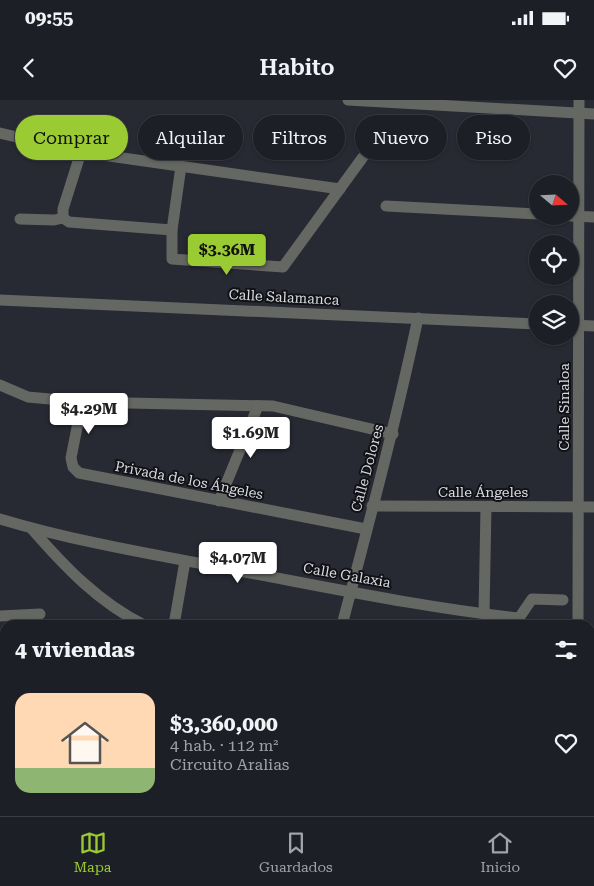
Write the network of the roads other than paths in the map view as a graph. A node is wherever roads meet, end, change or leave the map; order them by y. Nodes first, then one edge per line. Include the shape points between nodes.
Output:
1 (348, 100) edge
2 (579, 100) edge
3 (578, 113) junction
4 (594, 114) edge
5 (0, 133) edge
6 (15, 137) edge
7 (128, 159) edge
8 (78, 160) edge
9 (361, 160) edge
10 (181, 166) junction
11 (576, 175) edge
12 (340, 189) junction
13 (386, 206) dead end
14 (529, 214) edge
15 (579, 216) edge
16 (594, 217) edge
17 (63, 218) junction
18 (20, 219) dead end
19 (574, 225) edge
20 (172, 230) junction
21 (574, 295) edge
22 (0, 300) edge
23 (418, 318) junction
24 (529, 324) edge
25 (579, 325) edge
26 (594, 326) edge
27 (574, 345) edge
28 (0, 385) edge
29 (82, 402) junction
30 (258, 406) junction
31 (393, 434) junction
32 (219, 502) junction
33 (372, 506) junction
34 (486, 507) junction
35 (578, 507) junction
36 (594, 507) edge
37 (0, 520) edge
38 (31, 528) junction
39 (366, 529) junction
40 (186, 561) junction
41 (351, 592) junction
42 (563, 600) dead end
43 (40, 614) dead end
44 (484, 614) junction
45 (0, 616) edge
46 (133, 620) edge
47 (175, 620) edge
48 (343, 620) edge
49 (578, 620) edge

1 - 3 street
2 - 3 street, Calle Sinaloa
3 - 4 street
3 - 11 street, Calle Sinaloa
5 - 6 street
7 - 10 street
8 - 17 street via 62,209
9 - 12 street
10 - 12 street
10 - 20 street
12 - 20 street via 283,267 172,258
13 - 14 street
15 - 16 street
17 - 18 street
17 - 20 street via 70,222
19 - 21 street, Calle Sinaloa
22 - 23 street, Calle Salamanca
23 - 24 street, Calle Salamanca
23 - 31 street, Calle Dolores
25 - 26 street
27 - 35 street, Calle Sinaloa
28 - 29 street via 28,397
29 - 30 street
29 - 32 street, Privada de los Ángeles via 71,458 79,474
30 - 31 street via 272,406
30 - 32 street
31 - 33 street, Calle Dolores
32 - 39 street, Privada de los Ángeles
33 - 34 street, Calle Ángeles
33 - 39 street, Calle Dolores
34 - 35 street, Calle Ángeles
34 - 44 street
35 - 36 street, Calle Ángeles
35 - 49 street, Calle Sinaloa
37 - 38 street, Calle Galaxia
38 - 40 street, Calle Galaxia
38 - 46 street via 73,576
39 - 41 street, Calle Dolores
40 - 41 street, Calle Galaxia
40 - 47 street
41 - 44 street, Calle Galaxia
41 - 48 street, Calle Dolores
42 - 44 street, Calle Galaxia via 532,600 519,618
43 - 45 street

